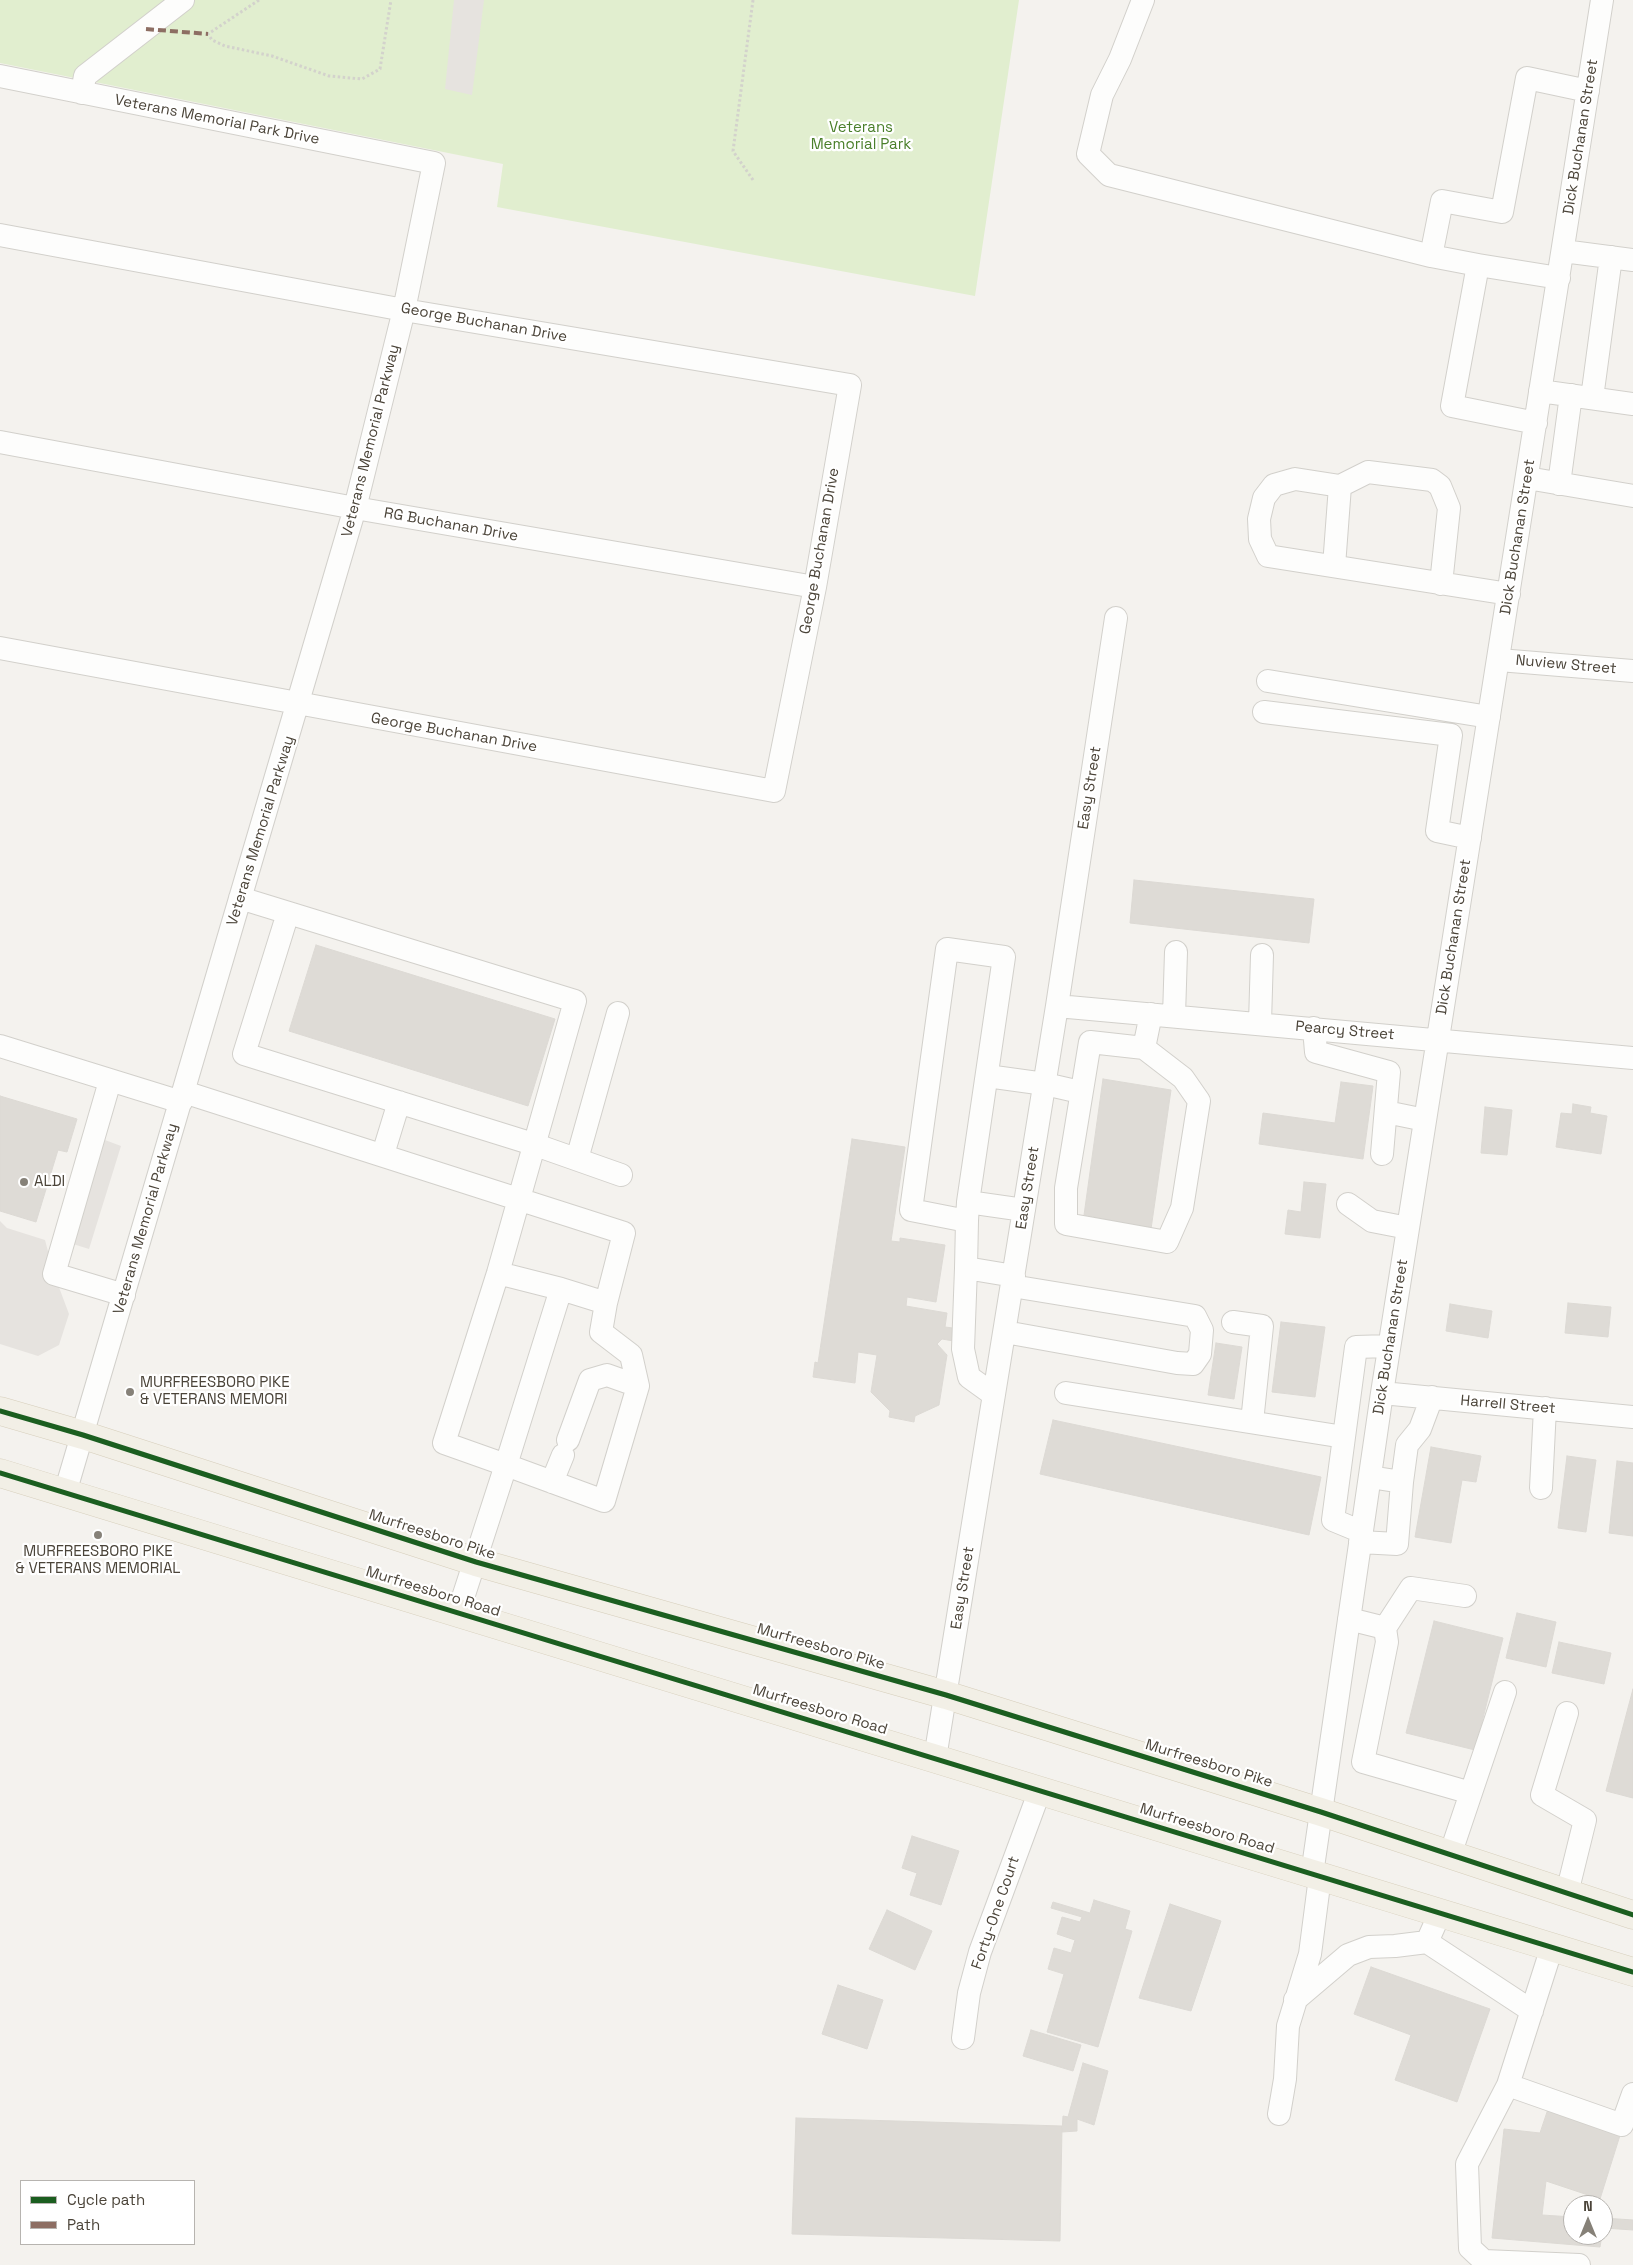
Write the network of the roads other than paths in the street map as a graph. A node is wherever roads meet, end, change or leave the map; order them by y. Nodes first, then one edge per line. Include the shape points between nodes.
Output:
1 (183, 0) edge
2 (1143, 0) edge
3 (1602, 0) edge
4 (0, 76) edge
5 (1588, 91) junction
6 (82, 93) junction
7 (434, 163) joint
8 (0, 235) edge
9 (1563, 251) junction
10 (1431, 256) junction
11 (1622, 258) edge
12 (1478, 265) junction
13 (1559, 278) junction
14 (404, 310) junction
15 (1540, 391) junction
16 (1582, 397) junction
17 (1633, 404) edge
18 (1536, 423) junction
19 (0, 442) edge
20 (1527, 478) junction
21 (1559, 484) junction
22 (1340, 486) junction
23 (1633, 496) edge
24 (355, 508) junction
25 (1334, 566) junction
26 (1441, 584) junction
27 (815, 587) junction
28 (1509, 594) junction
29 (1116, 618) dead end
30 (0, 648) edge
31 (1499, 660) junction
32 (1633, 671) edge
33 (1268, 681) dead end
34 (298, 705) junction
35 (1264, 712) dead end
36 (1489, 717) junction
37 (1470, 838) junction
38 (240, 898) junction
39 (288, 913) junction
40 (1176, 952) dead end
41 (1262, 955) dead end
42 (1057, 1006) junction
43 (618, 1013) dead end
44 (1151, 1014) junction
45 (1174, 1016) junction
46 (1260, 1024) junction
47 (1314, 1028) junction
48 (1437, 1039) junction
49 (0, 1046) edge
50 (1144, 1048) junction
51 (1633, 1058) edge
52 (986, 1076) junction
53 (110, 1081) junction
54 (1045, 1084) junction
55 (1080, 1092) junction
56 (182, 1097) junction
57 (399, 1102) junction
58 (1386, 1112) junction
59 (1425, 1120) junction
60 (533, 1144) junction
61 (383, 1154) junction
62 (1382, 1154) dead end
63 (577, 1159) junction
64 (622, 1175) dead end
65 (1066, 1188) junction
66 (518, 1197) junction
67 (1026, 1200) junction
68 (1348, 1204) dead end
69 (968, 1212) junction
70 (1408, 1228) junction
71 (966, 1268) junction
72 (498, 1273) junction
73 (1013, 1281) junction
74 (560, 1290) junction
75 (124, 1295) junction
76 (606, 1303) junction
77 (1233, 1322) dead end
78 (1005, 1332) junction
79 (1389, 1346) junction
80 (638, 1386) junction
81 (1066, 1393) dead end
82 (1382, 1393) junction
83 (994, 1395) junction
84 (1432, 1398) junction
85 (1545, 1408) junction
86 (0, 1411) edge
87 (1633, 1417) edge
88 (1252, 1422) junction
89 (83, 1435) junction
90 (1344, 1437) junction
91 (506, 1465) junction
92 (0, 1473) edge
93 (1370, 1477) junction
94 (552, 1482) junction
95 (1402, 1482) junction
96 (1542, 1488) dead end
97 (66, 1493) junction
98 (1361, 1537) junction
99 (476, 1562) junction
100 (1465, 1596) dead end
101 (458, 1613) junction
102 (1349, 1619) junction
103 (1385, 1628) junction
104 (1505, 1692) dead end
105 (946, 1695) junction
106 (1567, 1713) dead end
107 (936, 1758) junction
108 (1040, 1790) junction
109 (1471, 1793) junction
110 (1321, 1812) junction
111 (1450, 1855) junction
112 (1316, 1876) junction
113 (1567, 1893) junction
114 (1440, 1913) junction
115 (1633, 1915) edge
116 (1427, 1942) junction
117 (1552, 1947) junction
118 (1633, 1972) edge
119 (1296, 2000) junction
120 (1532, 2011) junction
121 (963, 2038) dead end
122 (1508, 2085) junction
123 (1633, 2094) edge
124 (1279, 2114) dead end
125 (1579, 2265) edge

1 - 6 street via 85,76
2 - 10 street via 1102,95 1088,154 1109,175
3 - 5 street, Dick Buchanan Street
4 - 6 street, Veterans Memorial Park Drive
5 - 9 street, Dick Buchanan Street
5 - 10 street via 1526,78 1502,212 1442,201
6 - 7 street, Veterans Memorial Park Drive
7 - 14 street, Veterans Memorial Parkway
8 - 14 street, George Buchanan Drive
9 - 11 street
9 - 13 street, Dick Buchanan Street
10 - 12 street
11 - 16 street
12 - 13 street
12 - 18 street via 1452,406
13 - 15 street, Dick Buchanan Street
14 - 24 street, Veterans Memorial Parkway
14 - 27 street, George Buchanan Drive via 850,384
15 - 16 street
15 - 18 street, Dick Buchanan Street
16 - 17 street
16 - 21 street
18 - 20 street, Dick Buchanan Street
19 - 24 street, RG Buchanan Drive
20 - 21 street
20 - 28 street, Dick Buchanan Street
21 - 23 street
22 - 25 street
22 - 25 street via 1296,479 1274,485 1264,498 1259,518 1260,539 1268,556
22 - 26 street via 1368,472 1432,480 1440,486 1449,508
24 - 27 street, RG Buchanan Drive
24 - 34 street, Veterans Memorial Parkway
25 - 26 street
26 - 28 street
27 - 34 street, George Buchanan Drive via 774,791
28 - 31 street, Dick Buchanan Street
29 - 42 street, Easy Street
30 - 34 street, George Buchanan Drive
31 - 32 street, Nuview Street
31 - 36 street, Dick Buchanan Street
33 - 36 street
34 - 38 street, Veterans Memorial Parkway
35 - 37 street via 1452,734 1437,831
36 - 37 street, Dick Buchanan Street
37 - 48 street, Dick Buchanan Street
38 - 39 street
38 - 56 street, Veterans Memorial Parkway
39 - 57 street via 244,1054
39 - 60 street via 575,1000
40 - 45 street
41 - 46 street
42 - 44 street, Pearcy Street
42 - 54 street, Easy Street
43 - 63 street
44 - 45 street, Pearcy Street
44 - 50 street
45 - 46 street, Pearcy Street
46 - 47 street, Pearcy Street
47 - 48 street, Pearcy Street
47 - 58 street via 1316,1052 1389,1072
48 - 51 street, Pearcy Street
48 - 59 street, Dick Buchanan Street
49 - 53 street
50 - 55 street via 1090,1042
50 - 65 street via 1183,1078 1199,1101 1182,1208 1167,1242 1066,1224
52 - 54 street
52 - 69 street
52 - 69 street via 1004,957 947,949 911,1210
53 - 56 street
53 - 75 street via 54,1274
54 - 55 street
54 - 67 street, Easy Street
55 - 65 street
56 - 61 street
56 - 75 street, Veterans Memorial Parkway
57 - 60 street
57 - 61 street
58 - 59 street
58 - 62 street
59 - 70 street, Dick Buchanan Street
60 - 63 street
60 - 66 street
61 - 66 street
63 - 64 street
65 - 67 street
66 - 72 street
66 - 76 street via 624,1232
67 - 69 street
67 - 73 street, Easy Street
68 - 70 street via 1372,1221
69 - 71 street
70 - 79 street, Dick Buchanan Street
71 - 73 street
71 - 83 street via 963,1349 969,1377
72 - 74 street
72 - 91 street via 444,1443
73 - 78 street, Easy Street
73 - 78 street via 1195,1316 1202,1330 1200,1354 1193,1364 1177,1363
74 - 76 street
74 - 91 street
75 - 89 street, Veterans Memorial Parkway
76 - 80 street via 601,1332 631,1355
77 - 88 street via 1262,1326
78 - 83 street, Easy Street
79 - 82 street, Dick Buchanan Street
79 - 90 street via 1356,1347
80 - 94 street via 607,1374 590,1380
80 - 94 street via 604,1501
81 - 88 street
82 - 84 street, Harrell Street
82 - 93 street, Dick Buchanan Street
83 - 105 street, Easy Street
84 - 85 street, Harrell Street
84 - 95 street via 1420,1429 1407,1445
85 - 87 street, Harrell Street
85 - 96 street
86 - 89 main road, Murfreesboro Pike
88 - 90 street
89 - 97 street, Veterans Memorial Parkway
89 - 99 main road, Murfreesboro Pike
90 - 98 street via 1333,1520
91 - 94 street
91 - 99 street
92 - 97 main road, Murfreesboro Road
93 - 95 street
93 - 98 street, Dick Buchanan Street
95 - 98 street via 1397,1544
97 - 101 main road, Murfreesboro Road
98 - 102 street, Dick Buchanan Street
99 - 101 street
99 - 105 main road, Murfreesboro Pike
100 - 103 street via 1411,1588
101 - 107 main road, Murfreesboro Road
102 - 103 street
102 - 110 street, Dick Buchanan Street
103 - 109 street via 1387,1642 1363,1762
104 - 109 street
105 - 107 street, Easy Street
105 - 110 main road, Murfreesboro Pike
106 - 113 street via 1542,1795 1586,1820
107 - 108 main road, Murfreesboro Road
108 - 112 main road, Murfreesboro Road
108 - 121 street, Forty-One Court via 980,1952 969,1993
109 - 111 street
110 - 111 main road, Murfreesboro Pike
110 - 112 street, Dick Buchanan Street
111 - 113 main road, Murfreesboro Pike
112 - 114 main road, Murfreesboro Road
112 - 119 street, Dick Buchanan Street via 1310,1954
113 - 115 main road, Murfreesboro Pike
114 - 116 street
114 - 117 main road, Murfreesboro Road
116 - 119 street via 1369,1947 1348,1955
116 - 120 street
117 - 118 main road, Murfreesboro Road
117 - 120 street
119 - 124 street, Dick Buchanan Street via 1288,2026
120 - 122 street
122 - 123 street via 1622,2125
122 - 125 street via 1467,2164 1470,2248 1484,2261

